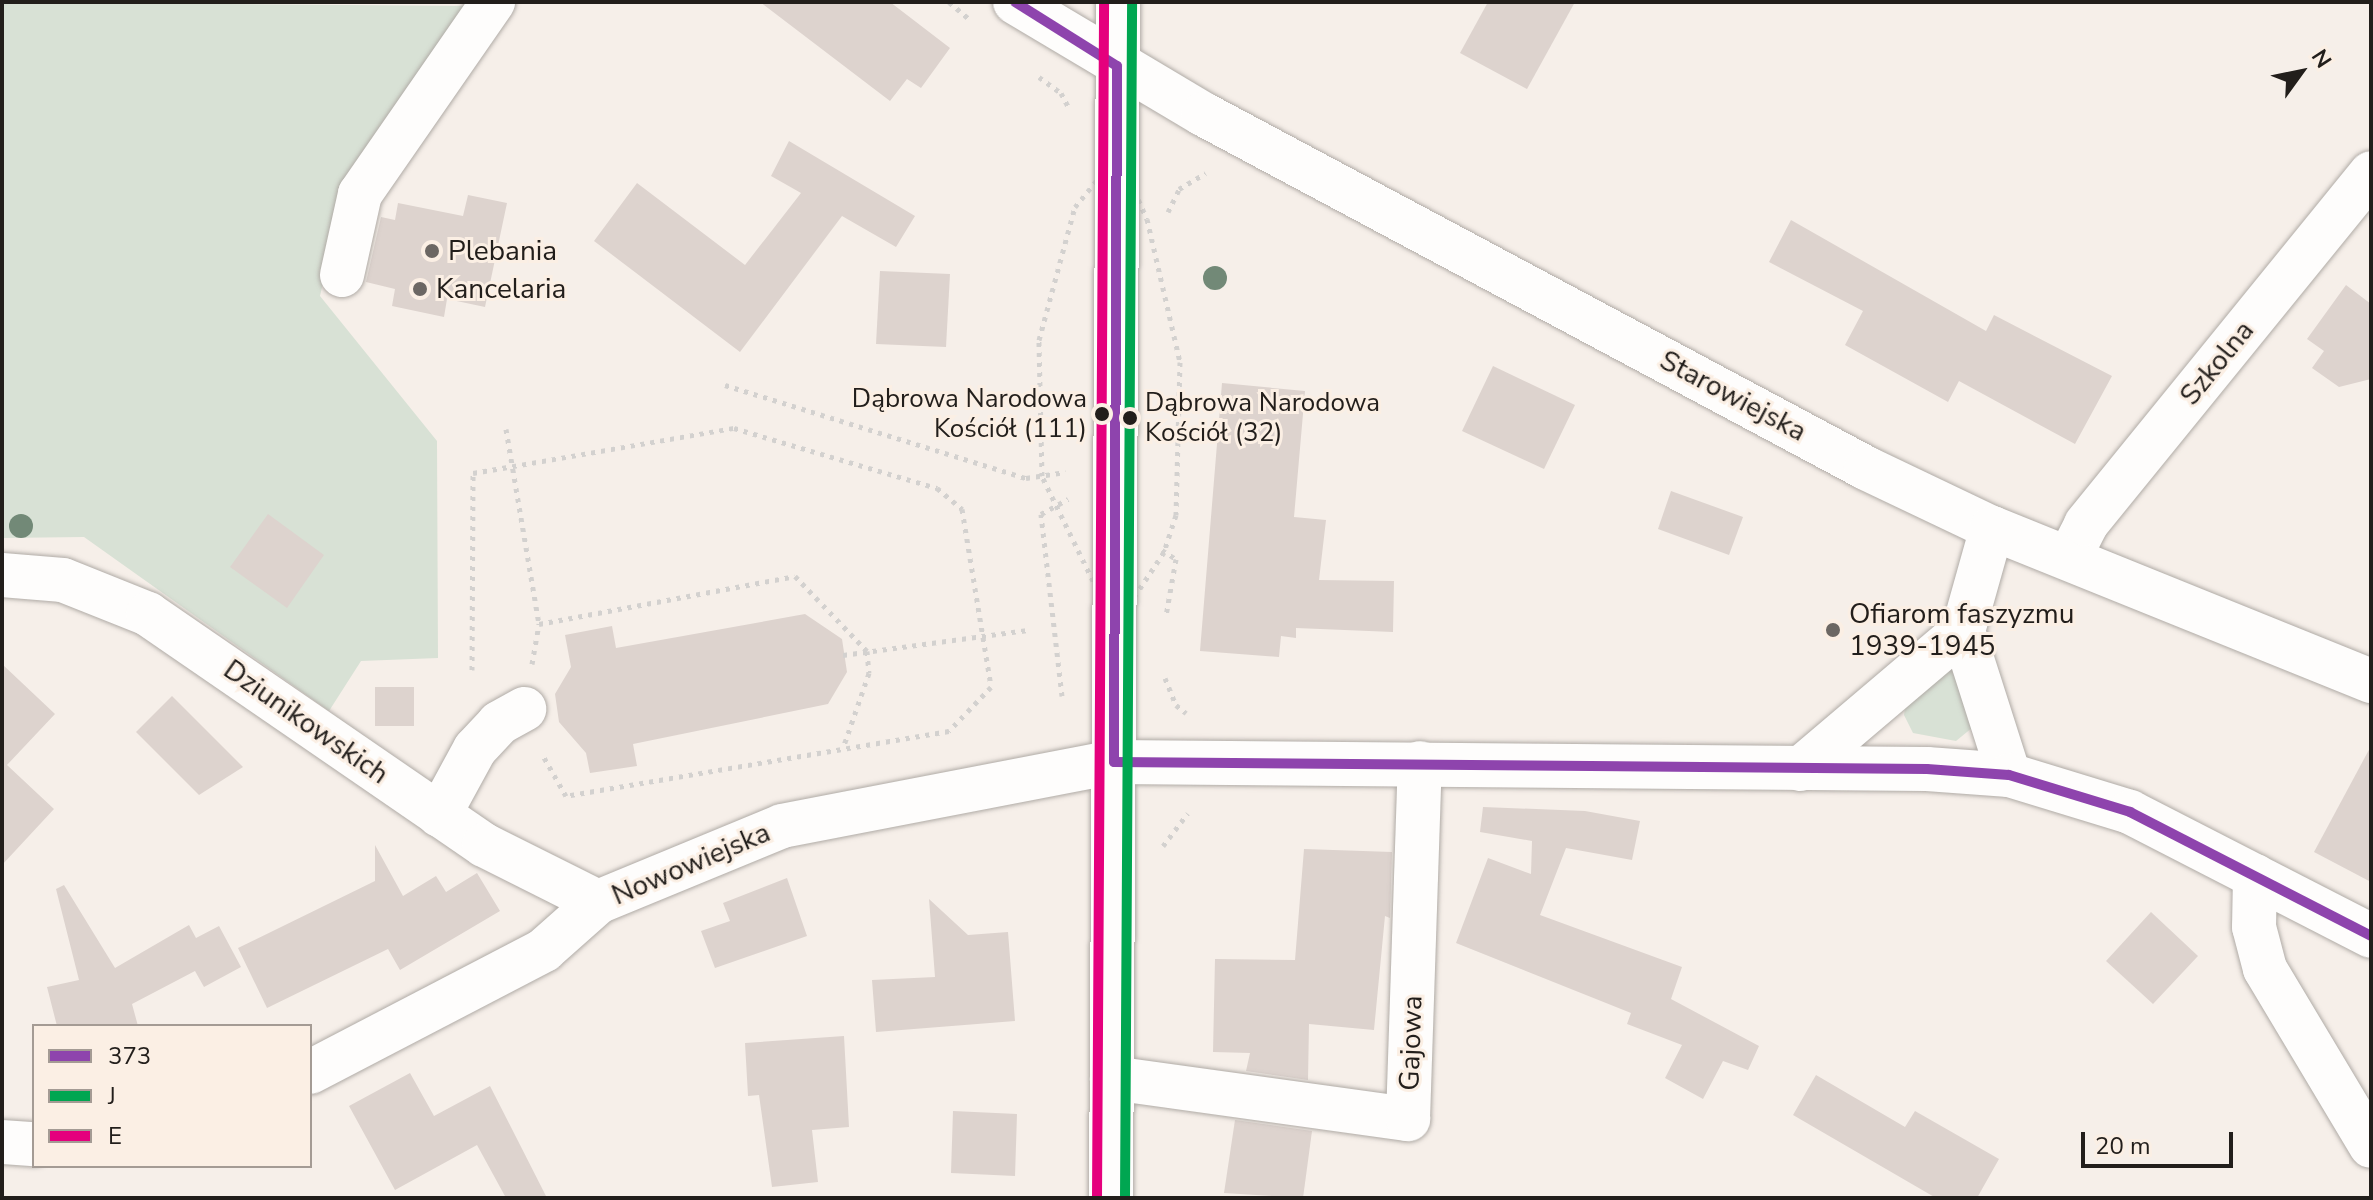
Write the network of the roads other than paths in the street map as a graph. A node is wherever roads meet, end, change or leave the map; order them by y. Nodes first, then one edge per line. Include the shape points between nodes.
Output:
1 (493, 2) edge
2 (1015, 2) edge
3 (1118, 2) edge
4 (1117, 66) junction
5 (2371, 173) edge
6 (342, 275) dead end
7 (1992, 528) junction
8 (2069, 558) junction
9 (2, 575) edge
10 (1963, 631) junction
11 (2371, 681) edge
12 (524, 709) road end
13 (1114, 762) junction
14 (1420, 763) junction
15 (1800, 769) junction
16 (2009, 775) junction
17 (439, 815) junction
18 (2255, 876) junction
19 (598, 902) junction
20 (2371, 936) edge
21 (312, 1071) edge
22 (1112, 1078) junction
23 (2, 1142) edge
24 (32, 1144) edge
25 (2371, 1146) edge
26 (1111, 1198) edge

1 - 6 street via 360,194
2 - 4 street, Starowiejska
3 - 4 street
4 - 7 street, Starowiejska via 1866,468
4 - 13 street
5 - 8 street, Szkolna via 2086,524
7 - 8 street, Starowiejska
7 - 10 street
8 - 11 street, Starowiejska
9 - 17 street, Dziunikowskich via 63,580 148,614
10 - 15 street
10 - 16 street
12 - 17 street via 499,723 475,749
13 - 14 street, Nowowiejska
13 - 19 street, Nowowiejska via 782,826
13 - 22 street
14 - 15 street, Nowowiejska
14 - 22 street, Gajowa via 1408,1119
15 - 16 street, Nowowiejska
16 - 18 street, Nowowiejska via 2130,812
17 - 19 street, Dziunikowskich via 484,845
18 - 20 street, Nowowiejska
18 - 25 street via 2254,927 2265,969
19 - 21 street, Nowowiejska via 544,950
22 - 26 street
23 - 24 street

